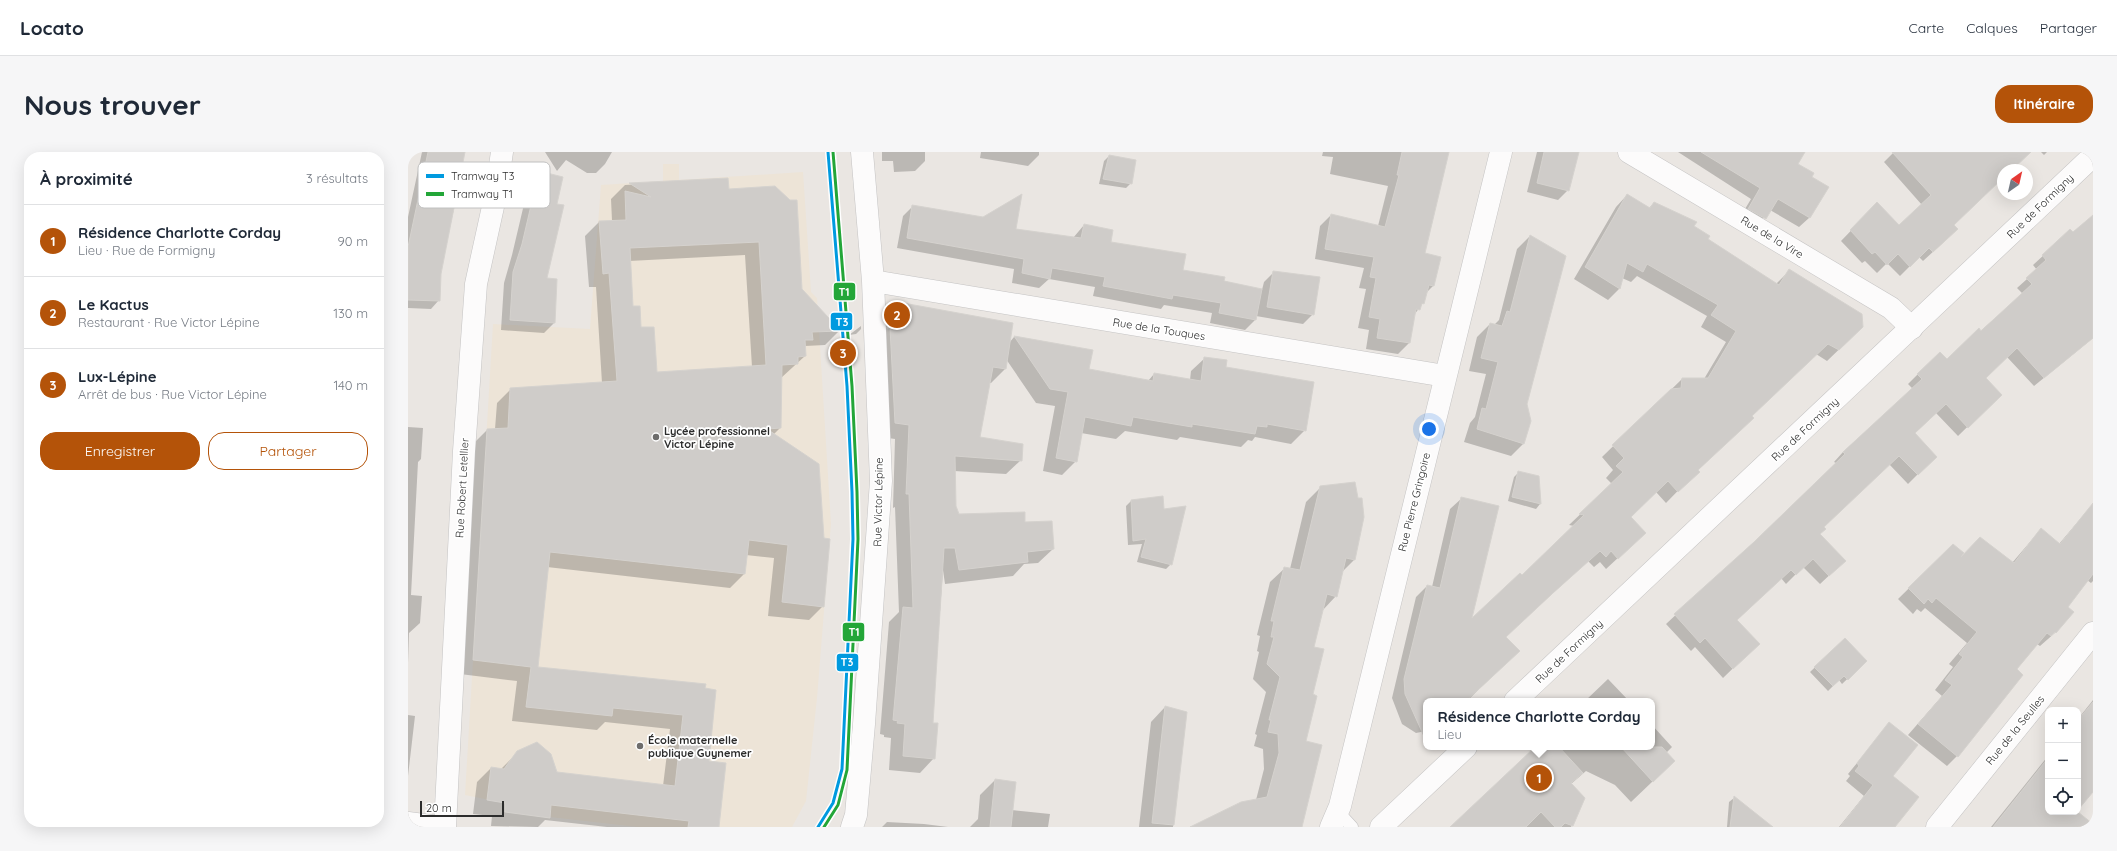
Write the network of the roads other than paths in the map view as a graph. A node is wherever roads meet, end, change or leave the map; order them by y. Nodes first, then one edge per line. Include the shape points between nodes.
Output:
1 (502, 152) edge
2 (862, 152) edge
3 (1501, 152) edge
4 (1629, 152) edge
5 (2093, 156) edge
6 (501, 162) edge
7 (493, 208) edge
8 (873, 281) junction
9 (1912, 328) junction
10 (1445, 376) junction
11 (2093, 632) edge
12 (1518, 698) edge
13 (1463, 750) edge
14 (1340, 806) junction
15 (408, 823) edge
16 (439, 827) edge
17 (445, 827) edge
18 (852, 827) edge
19 (1331, 827) edge
20 (1352, 827) edge
21 (1381, 827) edge
22 (1937, 827) edge

1 - 6 street, Rue Robert Letellier
2 - 8 street, Rue Victor Lépine
3 - 10 street, Rue Pierre Gringoire
4 - 9 street, Rue de la Vire via 1891,308
5 - 9 street, Rue de Formigny
7 - 17 street, Rue Robert Letellier via 476,284 464,451
8 - 10 street, Rue de la Touques
8 - 18 street, Rue Victor Lépine via 881,481 864,724 856,815
9 - 12 street, Rue de Formigny
10 - 14 street, Rue Pierre Gringoire
11 - 22 street, Rue de la Seulles
13 - 21 street
14 - 19 street, Rue Pierre Gringoire
14 - 20 lane via 1340,814
15 - 16 street

